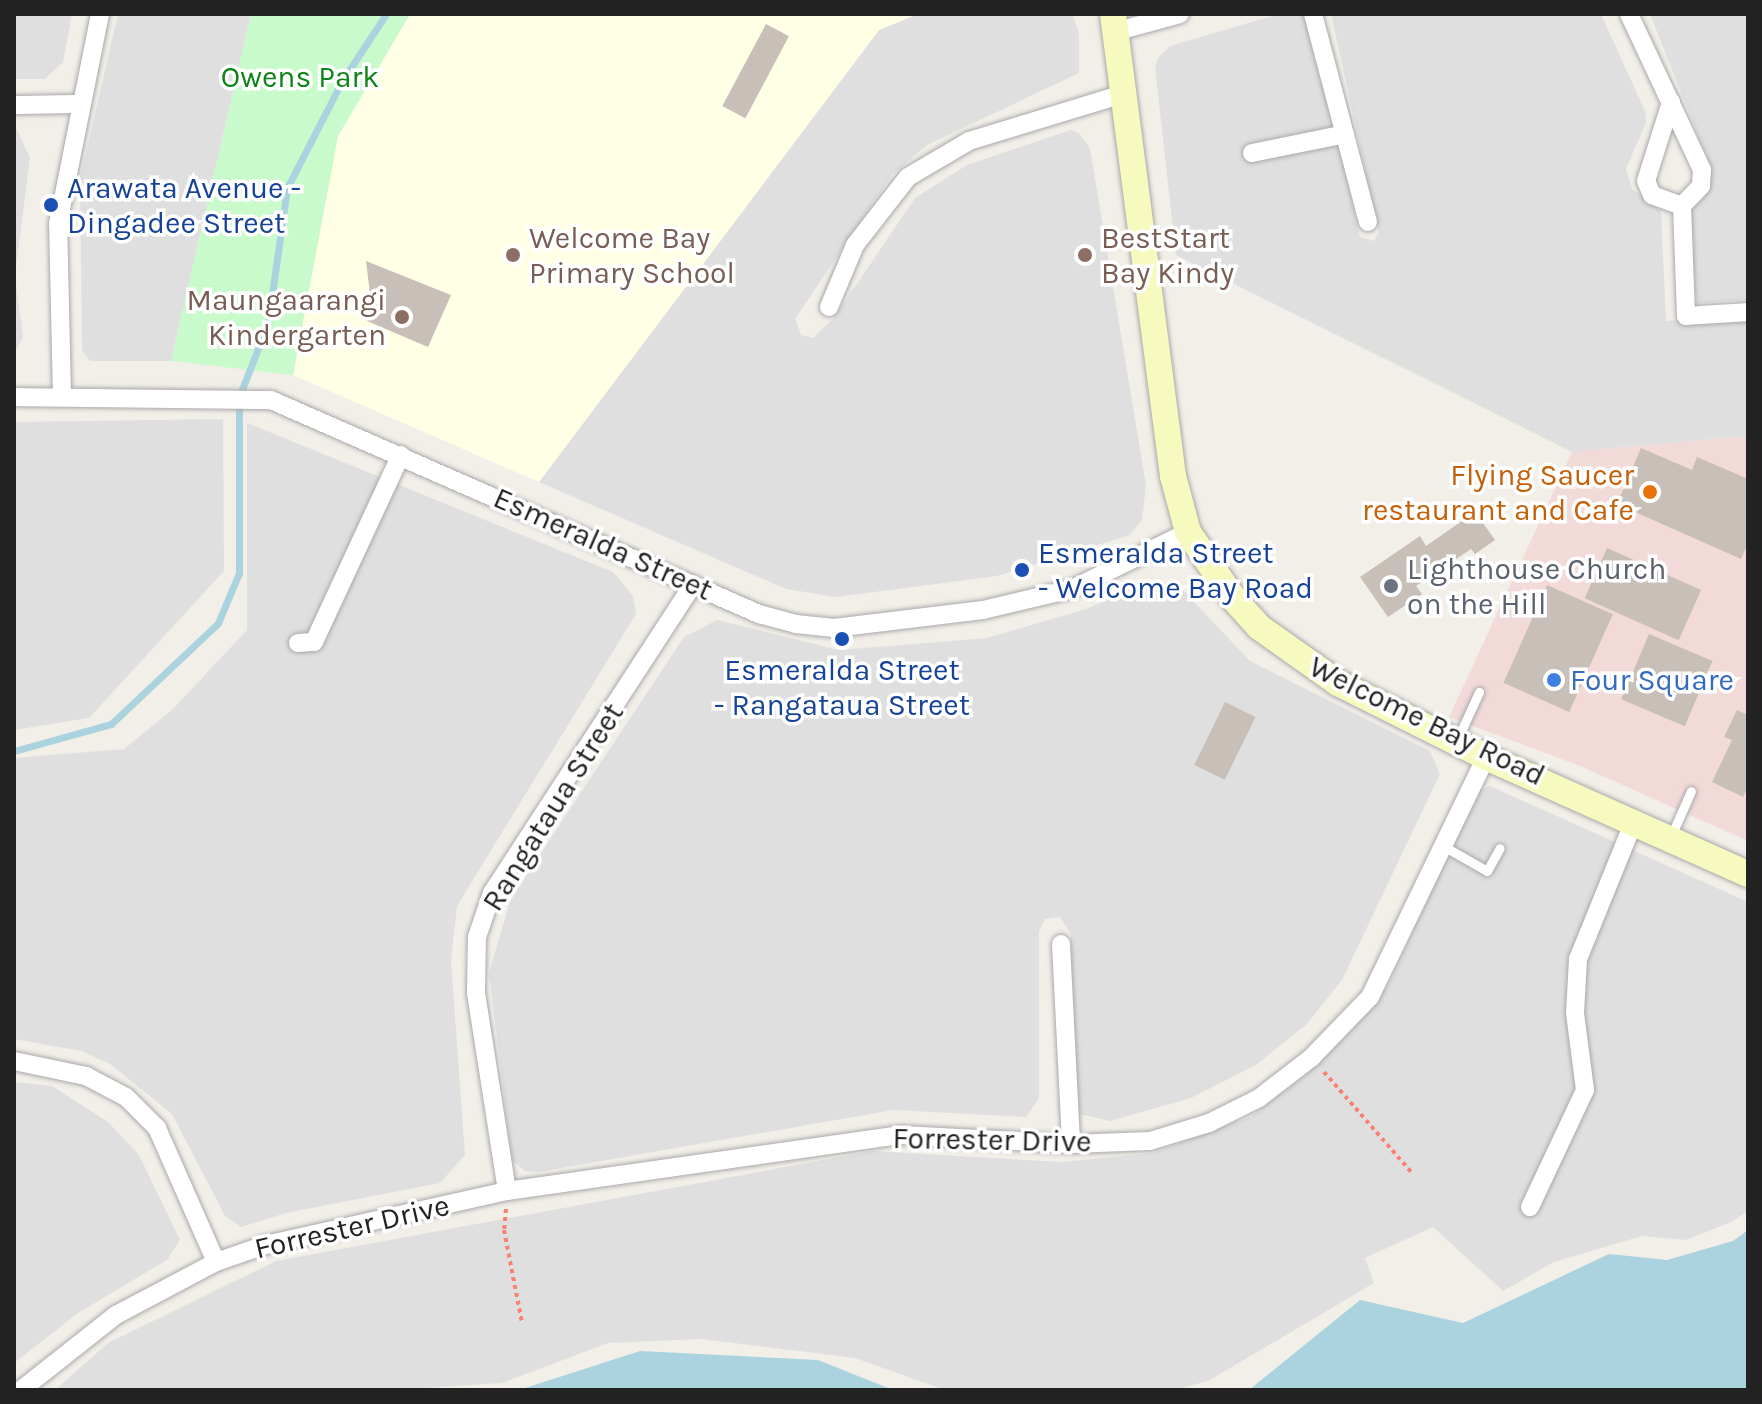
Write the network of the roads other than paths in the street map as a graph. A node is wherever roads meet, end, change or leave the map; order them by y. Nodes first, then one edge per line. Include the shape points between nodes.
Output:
1 (100, 14) edge
2 (1180, 14) edge
3 (1313, 14) edge
4 (1629, 14) edge
5 (1116, 23) edge
6 (1126, 93) junction
7 (1671, 102) junction
8 (80, 104) junction
9 (14, 105) edge
10 (1345, 134) junction
11 (1252, 153) dead end
12 (1682, 206) junction
13 (1368, 222) dead end
14 (829, 307) dead end
15 (1748, 312) edge
16 (62, 396) junction
17 (14, 397) edge
18 (401, 455) junction
19 (1188, 532) junction
20 (693, 585) junction
21 (298, 643) dead end
22 (1479, 692) dead end
23 (1456, 742) junction
24 (1486, 757) junction
25 (1691, 791) dead end
26 (1634, 821) junction
27 (1670, 838) junction
28 (1445, 847) junction
29 (1500, 848) dead end
30 (1748, 874) edge
31 (1061, 944) dead end
32 (14, 1061) edge
33 (1071, 1144) junction
34 (507, 1191) junction
35 (1530, 1207) dead end
36 (216, 1262) junction
37 (21, 1390) edge

1 - 8 street
2 - 5 street
3 - 10 street
4 - 7 street
5 - 6 main road, Welcome Bay Road
6 - 14 street via 969,141 908,177 855,245
6 - 19 main road, Welcome Bay Road via 1173,476
7 - 12 street via 1702,170 1701,186
7 - 12 street via 1646,181 1652,195
8 - 9 street
8 - 16 street via 58,224
10 - 11 street
10 - 13 street
12 - 15 street via 1686,316
16 - 17 street, Esmeralda Street
16 - 18 street, Esmeralda Street via 271,400
18 - 20 street, Esmeralda Street
18 - 21 street via 314,642
19 - 20 street, Esmeralda Street via 1072,589 906,622 834,628 796,624
19 - 23 main road, Welcome Bay Road via 1233,598 1300,660
20 - 34 street, Rangataua Street via 492,893 477,937 476,992
22 - 23 lane
23 - 24 main road, Welcome Bay Road
24 - 26 main road, Welcome Bay Road
24 - 28 street, Forrester Drive
25 - 27 lane
26 - 27 main road, Welcome Bay Road
26 - 35 street via 1578,959 1575,1013 1585,1090
27 - 30 main road, Welcome Bay Road
28 - 29 lane via 1487,871
28 - 33 street, Forrester Drive via 1370,997 1312,1057 1259,1098 1209,1123 1150,1141
31 - 33 street
32 - 36 street, Forrester Drive via 86,1076 126,1097 157,1128
33 - 34 street, Forrester Drive via 901,1135
34 - 36 street, Forrester Drive via 265,1245
36 - 37 street, Forrester Drive via 116,1315

